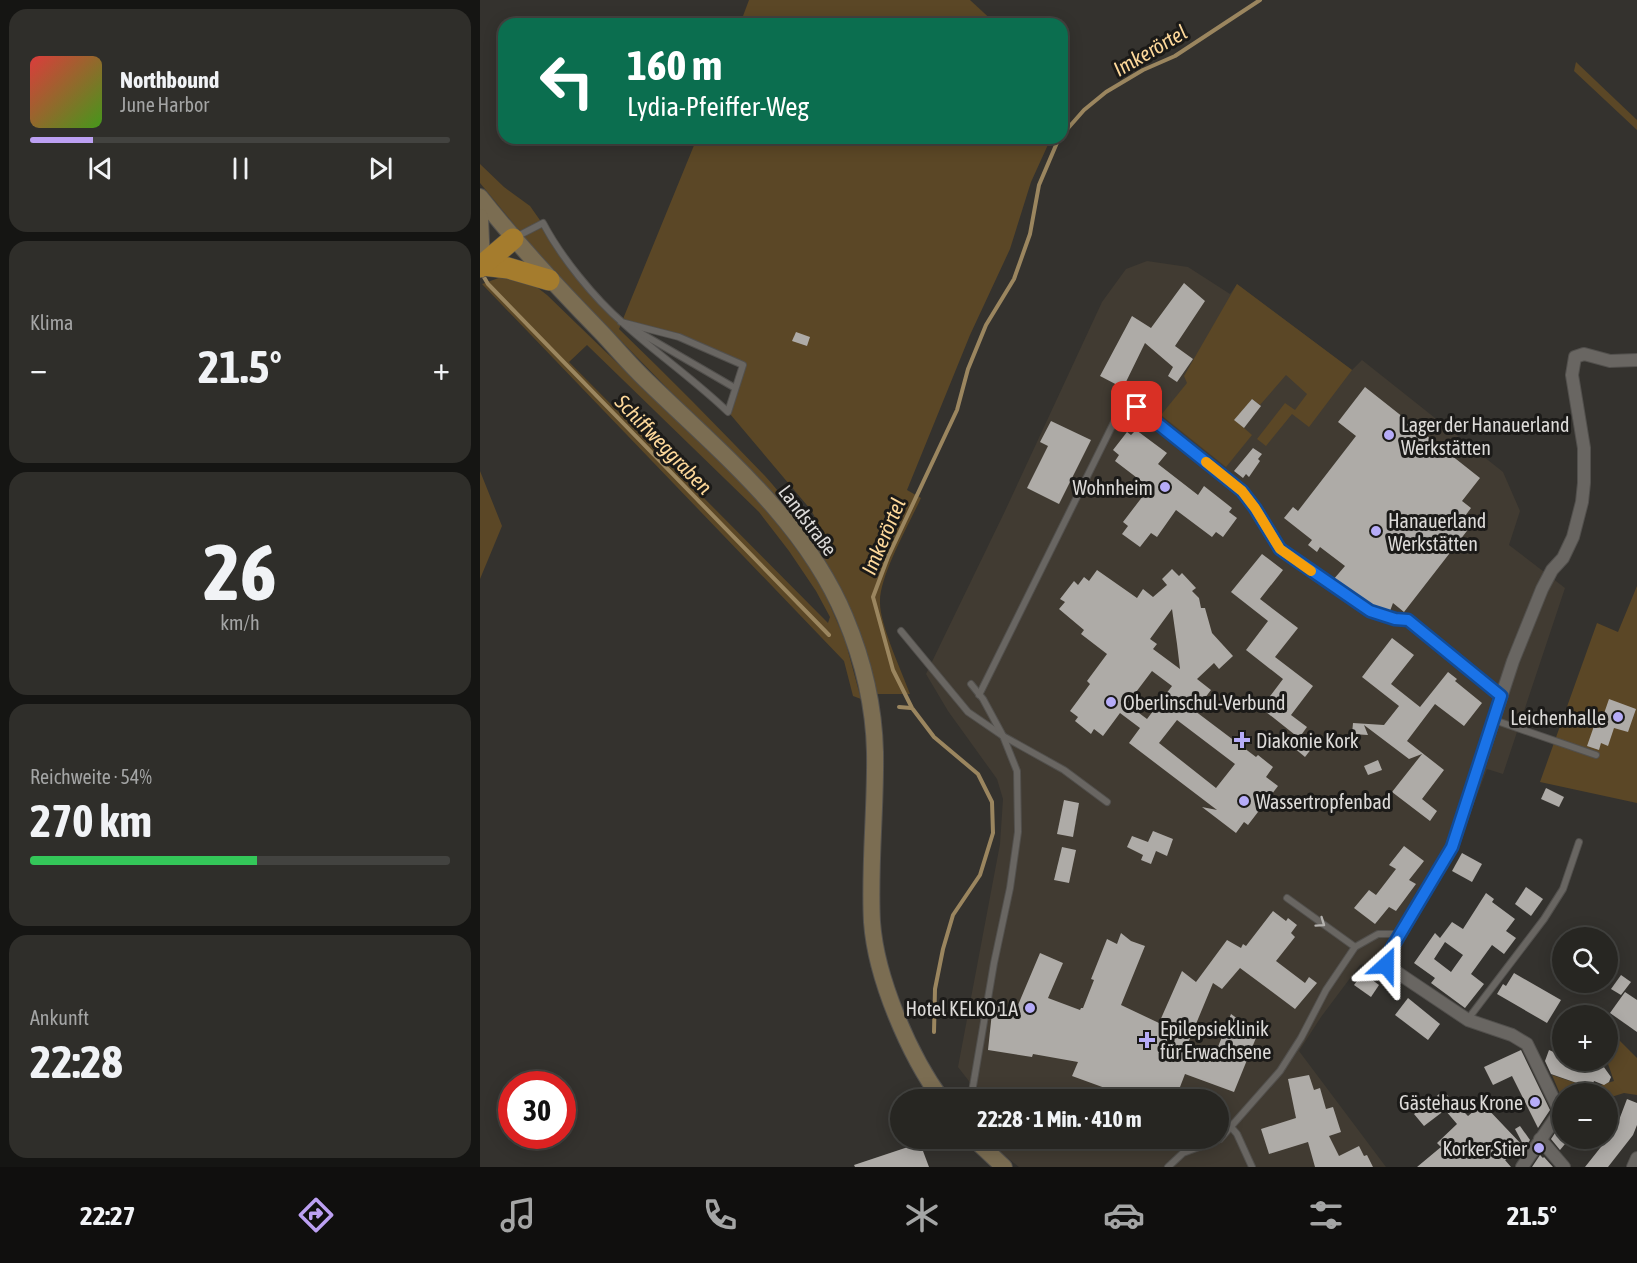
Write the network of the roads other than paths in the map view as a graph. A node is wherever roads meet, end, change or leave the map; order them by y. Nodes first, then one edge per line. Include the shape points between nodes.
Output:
1 (480, 197) edge
2 (480, 217) edge
3 (513, 239) junction
4 (481, 266) edge
5 (549, 280) junction
6 (621, 322) junction
7 (1637, 360) edge
8 (735, 388) junction
9 (900, 631) dead end
10 (971, 684) dead end
11 (979, 695) junction
12 (1501, 696) junction
13 (1493, 719) junction
14 (1003, 736) junction
15 (1596, 755) dead end
16 (1107, 801) dead end
17 (1579, 842) dead end
18 (1287, 898) dead end
19 (1401, 934) junction
20 (1355, 947) junction
21 (1468, 1020) junction
22 (935, 1089) edge
23 (974, 1089) edge
24 (1231, 1127) junction
25 (1540, 1139) junction
26 (985, 1149) edge
27 (1637, 1158) edge
28 (1004, 1167) edge
29 (1168, 1167) edge
30 (1252, 1167) edge
31 (1522, 1167) edge
32 (1564, 1167) edge
33 (1633, 1167) edge

1 - 3 main road, Landstraße
2 - 4 main road
3 - 4 highway
3 - 5 main road, Landstraße
3 - 6 lane via 543,223 580,277
4 - 5 highway via 508,268
5 - 22 main road, Landstraße via 770,501 811,555 844,614 861,662 873,723 875,941 895,1012
6 - 8 lane
6 - 8 lane via 679,337 742,365
6 - 8 lane via 728,412
7 - 12 street via 1610,361 1584,354 1575,357 1572,375 1584,448 1582,502 1573,537 1542,589
9 - 14 lane via 968,712
10 - 11 lane
11 - 12 lane via 1125,406 1137,407 1242,491 1275,542 1299,562 1365,608 1408,620
11 - 14 lane
12 - 13 street
13 - 15 lane
13 - 19 street via 1452,847
14 - 16 lane via 1044,757
14 - 23 lane via 1017,771 1018,832
17 - 21 lane via 1563,890
18 -> 20 lane
19 - 20 lane via 1378,934
19 - 21 street via 1386,965
20 - 24 lane via 1280,1071
21 - 25 street via 1527,1044 1559,1110
24 - 29 lane via 1220,1139 1183,1153
24 - 30 lane
25 - 31 street
25 - 32 street
26 - 28 main road
27 - 33 street

